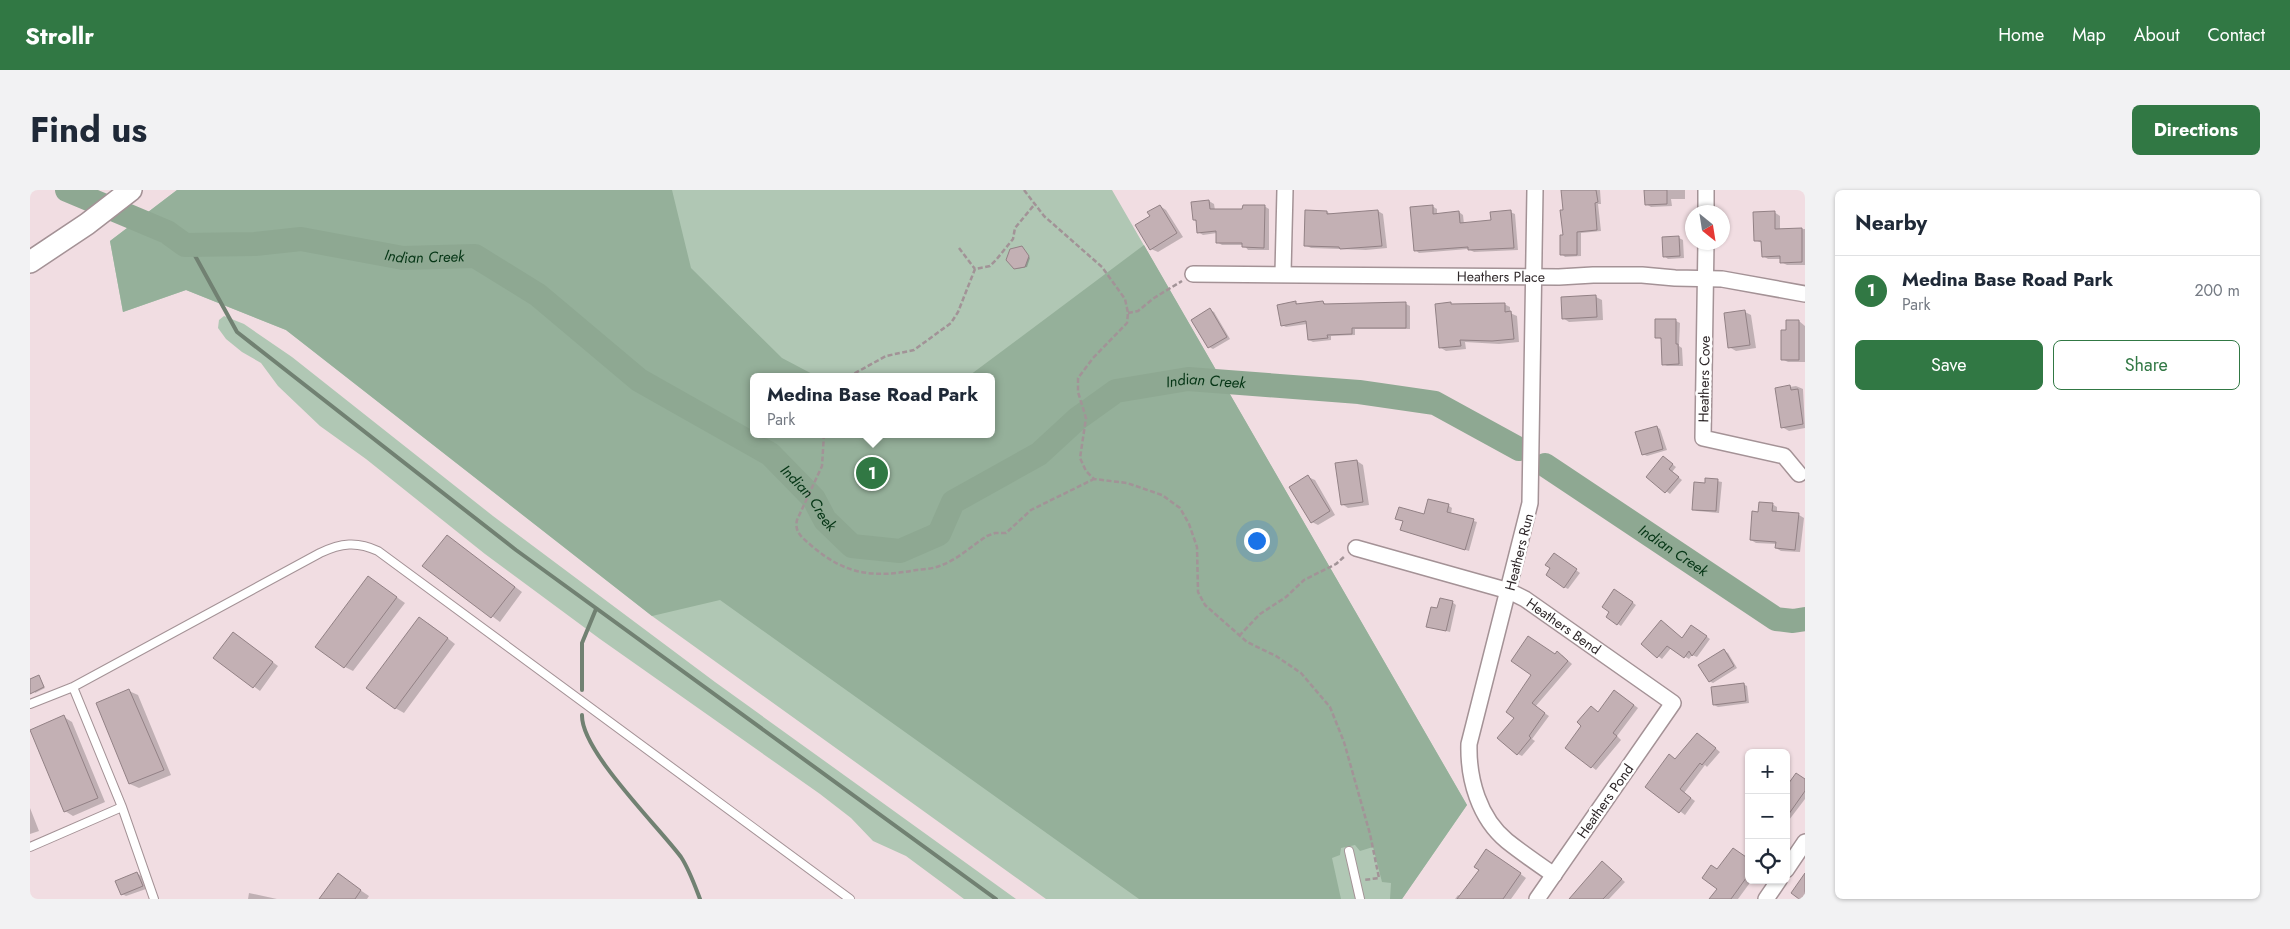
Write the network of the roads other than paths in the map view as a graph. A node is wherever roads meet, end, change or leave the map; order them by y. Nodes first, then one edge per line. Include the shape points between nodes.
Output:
1 (131, 190) edge
2 (1285, 190) edge
3 (1535, 190) edge
4 (1706, 190) edge
5 (1706, 205) edge
6 (1706, 250) edge
7 (30, 262) edge
8 (1284, 273) junction
9 (1193, 274) road end
10 (1533, 277) junction
11 (1706, 278) junction
12 (1805, 294) edge
13 (1799, 474) dead end
14 (1356, 548) road end
15 (1509, 591) junction
16 (73, 687) junction
17 (1673, 703) joint
18 (30, 704) edge
19 (122, 807) junction
20 (1805, 842) edge
21 (30, 847) edge
22 (1349, 851) dead end
23 (1790, 864) edge
24 (1554, 875) junction
25 (1776, 884) edge
26 (154, 899) edge
27 (850, 899) edge
28 (1360, 899) edge
29 (1537, 899) edge
30 (1766, 899) edge

1 - 7 street
2 - 8 street
3 - 10 street, Heathers Run
4 - 5 street
6 - 11 street, Heathers Cove
8 - 9 street, Heathers Place
8 - 10 street, Heathers Place
10 - 11 street, Heathers Place via 1632,275
10 - 15 street, Heathers Run via 1530,503
11 - 12 street, Heathers Place via 1742,281
11 - 13 street, Heathers Cove via 1703,438 1784,456
14 - 15 street, Heathers Bend
15 - 17 street, Heathers Bend
15 - 24 street, Heathers Run via 1469,744 1468,767 1474,789 1492,824 1506,840
16 - 18 lane
16 - 19 lane
16 - 27 lane via 320,553 351,543 365,545 378,551
17 - 24 street, Heathers Pond
19 - 21 lane
19 - 26 lane
20 - 23 street
22 - 28 lane
24 - 29 street, Heathers Pond
25 - 30 street

